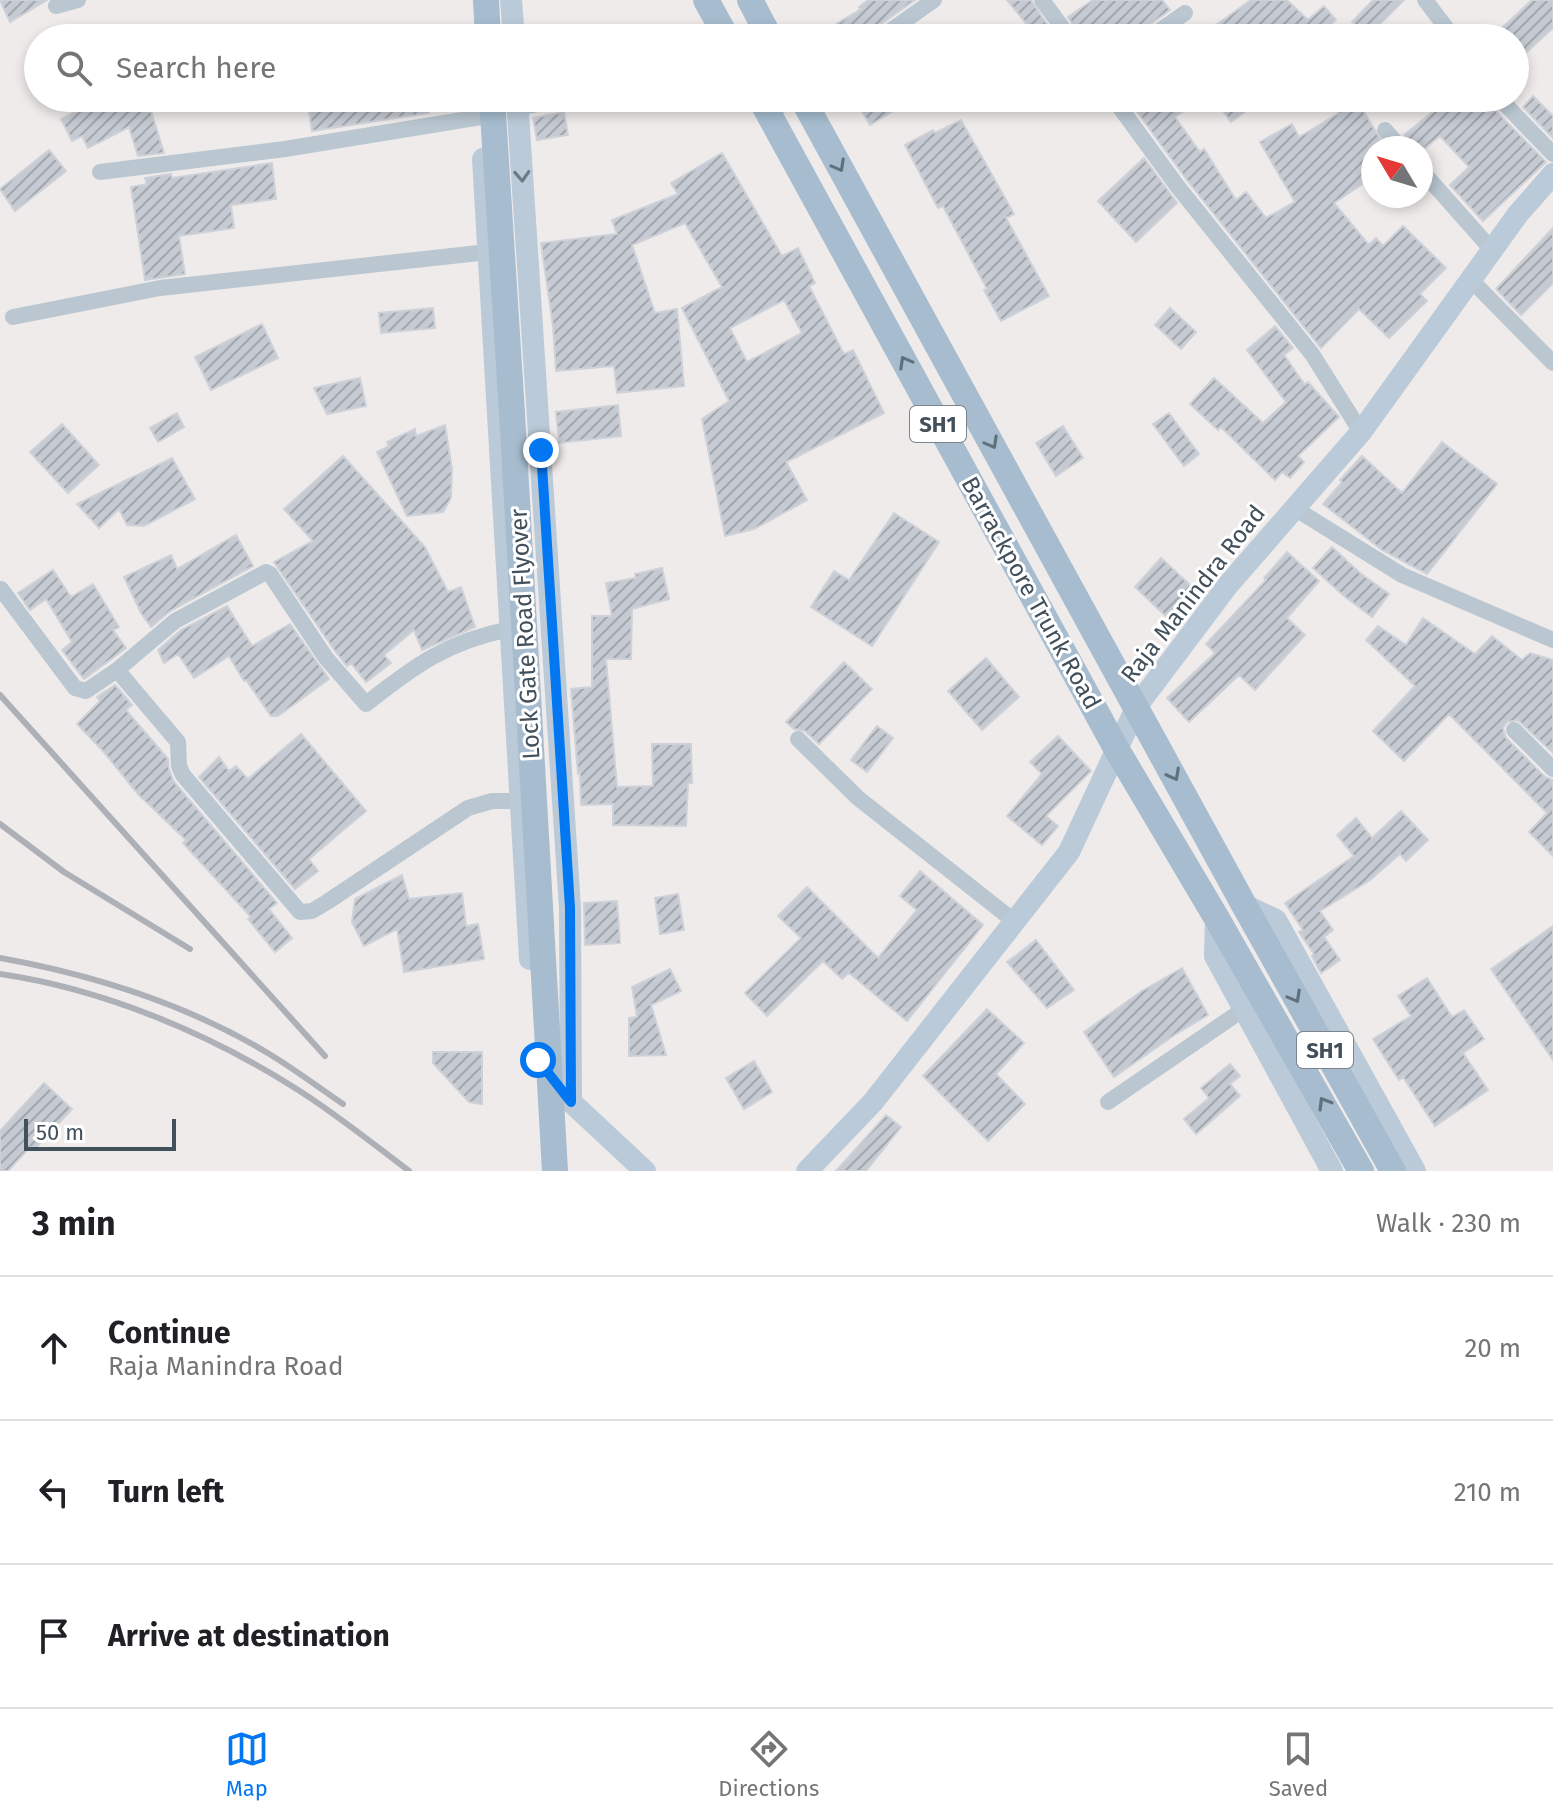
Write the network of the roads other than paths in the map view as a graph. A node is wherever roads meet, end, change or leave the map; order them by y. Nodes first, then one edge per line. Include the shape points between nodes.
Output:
1 (78, 0) edge
2 (473, 0) edge
3 (486, 0) edge
4 (511, 0) edge
5 (706, 0) edge
6 (750, 0) edge
7 (934, 0) edge
8 (1042, 0) edge
9 (1425, 0) edge
10 (56, 6) dead end
11 (1185, 13) dead end
12 (475, 24) edge
13 (487, 24) edge
14 (513, 24) edge
15 (719, 24) edge
16 (763, 24) edge
17 (900, 24) edge
18 (1060, 24) edge
19 (1169, 24) edge
20 (1443, 24) edge
21 (449, 112) edge
22 (484, 112) edge
23 (485, 112) edge
24 (519, 112) edge
25 (768, 112) edge
26 (810, 112) edge
27 (1123, 112) edge
28 (1512, 112) edge
29 (1385, 130) dead end
30 (1390, 136) edge
31 (1553, 154) edge
32 (100, 172) dead end
33 (1553, 174) edge
34 (1433, 184) edge
35 (1492, 250) junction
36 (488, 252) junction
37 (1471, 280) junction
38 (13, 317) dead end
39 (1553, 363) edge
40 (1361, 432) junction
41 (1294, 508) junction
42 (1, 589) edge
43 (510, 629) junction
44 (1553, 640) edge
45 (117, 670) junction
46 (1137, 706) junction
47 (1514, 730) dead end
48 (798, 739) dead end
49 (1117, 750) junction
50 (1553, 769) edge
51 (520, 801) junction
52 (1244, 905) junction
53 (1216, 917) junction
54 (1014, 921) junction
55 (1244, 1009) junction
56 (571, 1102) junction
57 (1108, 1102) dead end
58 (555, 1171) edge
59 (645, 1171) edge
60 (808, 1171) edge
61 (1332, 1171) edge
62 (1361, 1171) edge
63 (1393, 1171) edge
64 (1415, 1171) edge

1 - 10 street
2 - 12 street
3 - 13 main road
4 - 14 street
5 - 15 main road
6 - 16 main road
7 - 17 street
8 - 18 street
9 - 20 street
11 - 19 street
21 - 32 street via 285,149
22 - 36 street
23 - 58 main road, Lock Gate Road Flyover, bridge
24 -> 56 street via 570,908
49 -> 25 main road, Barrackpore Trunk Road / SH1
26 -> 46 main road, Barrackpore Trunk Road / SH1
27 - 40 street via 1312,354
28 - 31 street
29 - 30 street
33 - 35 street, Raja Manindra Road
34 - 35 street
35 - 37 street, Raja Manindra Road
36 - 38 street via 160,288
36 - 43 street
37 - 39 street
37 - 40 street, Raja Manindra Road
40 - 41 street, Raja Manindra Road
41 - 44 street via 1402,575
41 - 46 street, Raja Manindra Road
42 - 45 street via 75,688 86,691
43 - 45 street via 460,642 366,704 326,658 266,572 175,621
43 - 51 street
45 - 51 street via 178,742 183,775 300,912 327,902 468,808
46 - 49 street, Raja Manindra Road
46 -> 52 main road, Barrackpore Trunk Road / SH1
47 - 50 street
48 - 54 street via 858,798
49 - 53 main road, Barrackpore Trunk Road / SH1
49 - 54 street, Raja Manindra Road via 1069,852
51 - 56 street via 538,1060
52 -> 63 main road, SH1
52 - 64 street via 1276,920
53 - 55 street via 1215,956
62 -> 53 main road, Barrackpore Trunk Road
54 - 60 street, Raja Manindra Road via 873,1102
55 - 57 street
55 - 61 street
56 - 59 street

